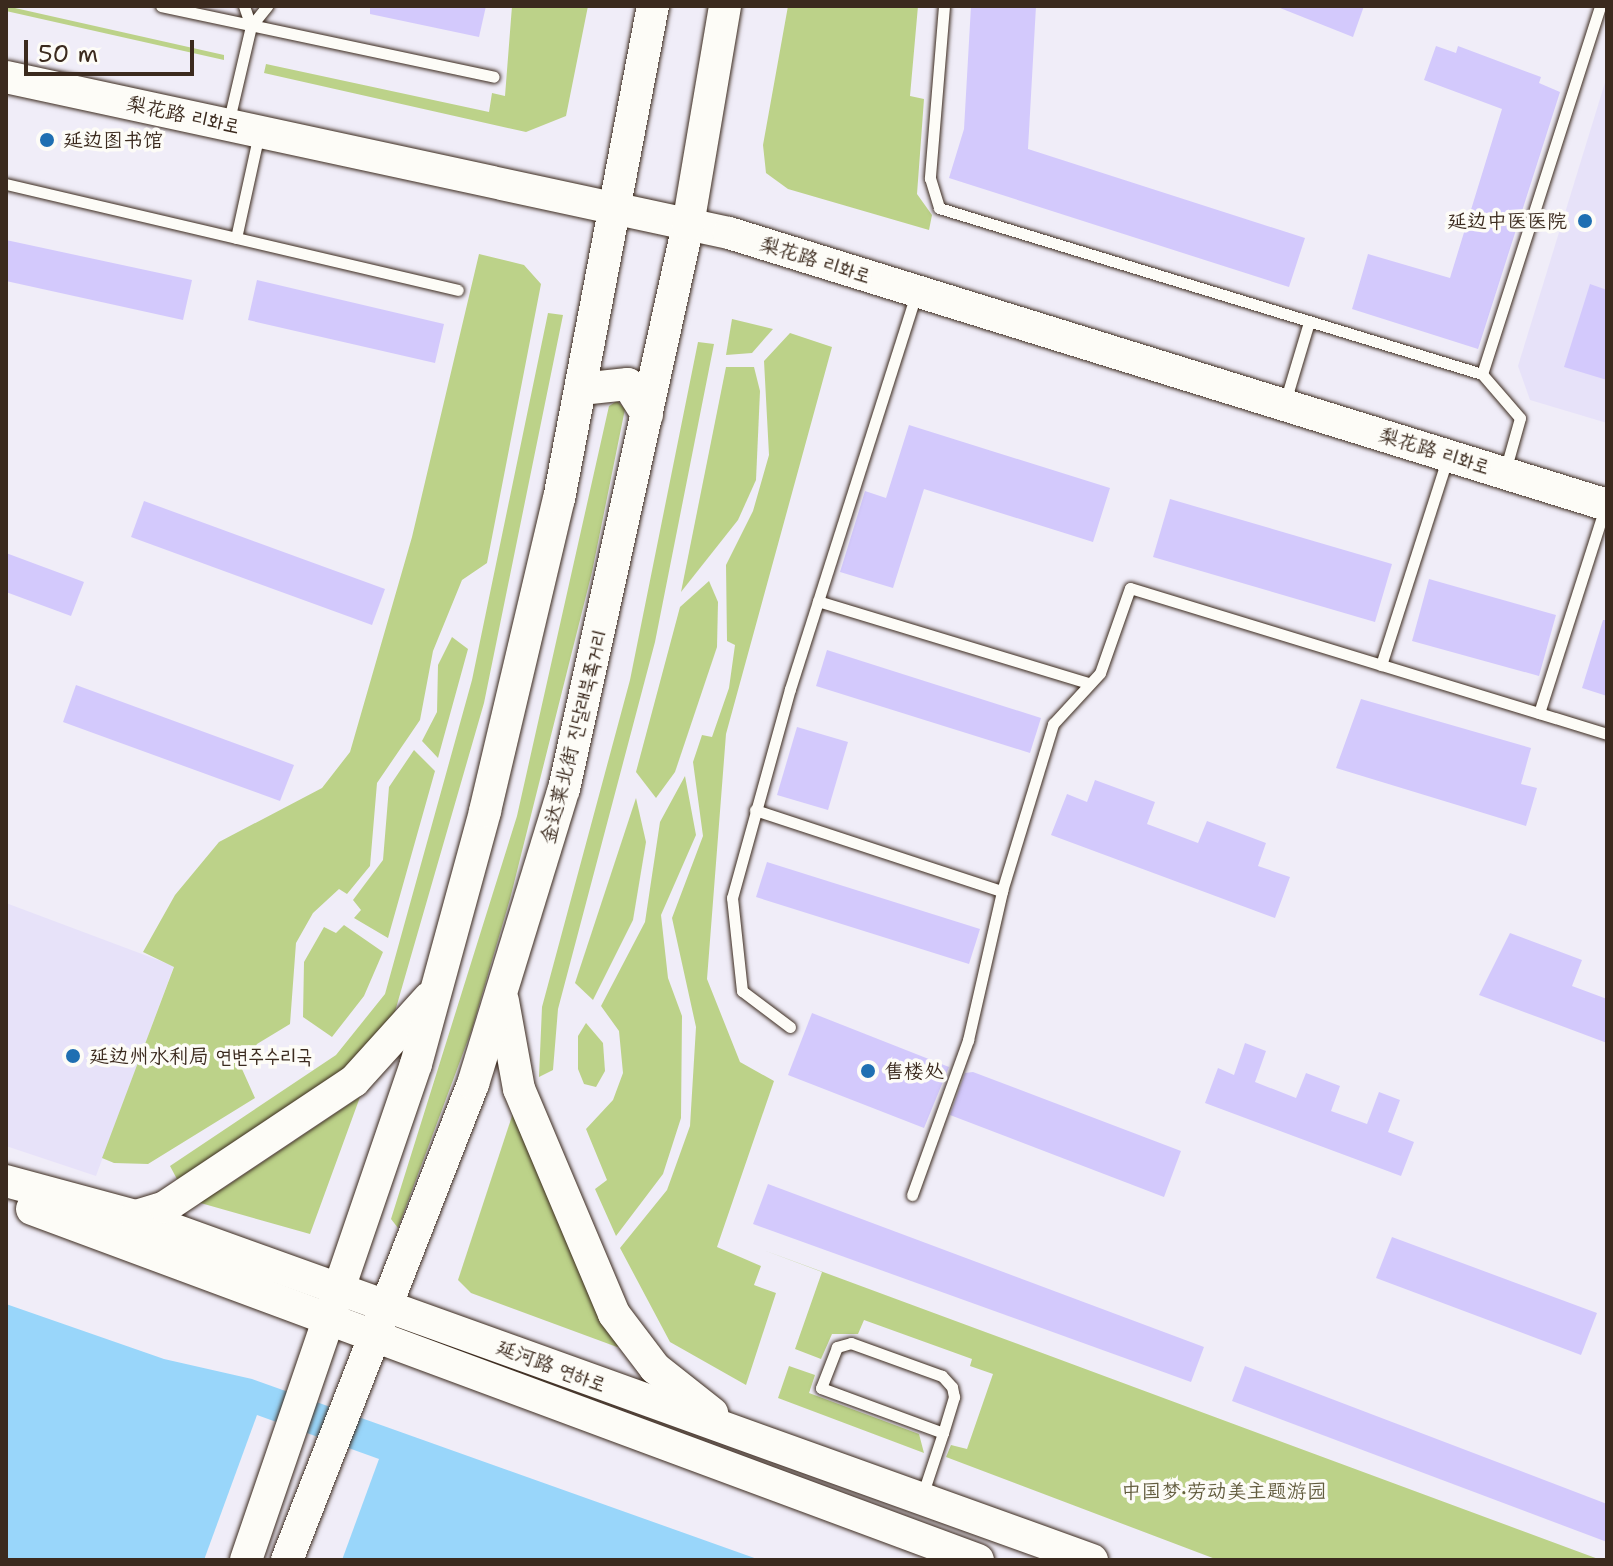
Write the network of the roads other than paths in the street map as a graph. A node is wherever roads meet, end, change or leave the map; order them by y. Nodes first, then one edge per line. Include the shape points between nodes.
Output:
1 (161, 6) edge
2 (244, 6) edge
3 (267, 6) edge
4 (653, 6) edge
5 (725, 6) edge
6 (944, 6) edge
7 (1600, 6) edge
8 (251, 26) junction
9 (6, 77) edge
10 (494, 77) dead end
11 (228, 124) junction
12 (259, 131) junction
13 (6, 184) edge
14 (617, 209) junction
15 (688, 225) junction
16 (236, 238) junction
17 (458, 290) dead end
18 (917, 291) junction
19 (1309, 322) junction
20 (1482, 374) junction
21 (581, 389) junction
22 (1284, 405) junction
23 (647, 414) junction
24 (1448, 456) junction
25 (1504, 473) junction
26 (1606, 505) edge
27 (818, 601) junction
28 (1381, 665) junction
29 (1088, 683) junction
30 (1539, 713) junction
31 (1607, 734) edge
32 (755, 810) junction
33 (1002, 891) junction
34 (439, 987) junction
35 (502, 995) junction
36 (790, 1027) dead end
37 (6, 1181) edge
38 (912, 1195) dead end
39 (6, 1200) edge
40 (136, 1216) junction
41 (341, 1290) junction
42 (387, 1307) junction
43 (331, 1321) junction
44 (373, 1336) junction
45 (724, 1422) junction
46 (943, 1433) junction
47 (922, 1496) junction
48 (246, 1560) edge
49 (287, 1560) edge
50 (978, 1560) edge
51 (1092, 1560) edge

1 - 8 lane
2 - 8 lane
3 - 8 lane
4 - 14 main road
5 - 15 main road, 金达莱北街 진달래북쪽거리
6 - 19 lane via 930,178 939,208
7 - 20 lane
8 - 10 lane
8 - 11 lane
9 - 11 main road, 梨花路 리화로
11 - 12 main road, 梨花路 리화로
12 - 14 main road, 梨花路 리화로
12 - 16 lane
13 - 16 lane
14 - 15 main road, 梨花路 리화로
14 - 21 main road
15 - 18 main road, 梨花路 리화로
15 - 23 main road, 金达莱北街 진달래북쪽거리
16 - 17 lane
18 - 22 main road, 梨花路 리화로
18 - 27 lane
19 - 20 lane
19 - 22 lane
20 - 25 lane via 1520,418
21 - 23 main road via 618,380
21 - 34 main road via 532,624
22 - 24 main road, 梨花路 리화로
23 - 35 main road, 金达莱北街 진달래북쪽거리 via 564,789
24 - 25 main road, 梨花路 리화로
24 - 28 lane
25 - 26 main road, 梨花路 리화로
26 - 30 lane
27 - 29 lane
27 - 32 lane
28 - 29 lane via 1130,588 1107,660
28 - 30 lane
29 - 33 lane via 1053,724
30 - 31 lane
32 - 33 lane
32 - 36 lane via 732,898 735,972 754,1005
33 - 38 lane via 968,1040
34 - 40 main road via 354,1081 165,1207
34 - 41 main road
35 - 42 main road, 金达莱北街 진달래북쪽거리
35 - 45 main road via 519,1089 614,1314 655,1368
37 - 40 main road, 延河路 연하로
39 - 43 main road, 延河路 연하로
40 - 41 main road, 延河路 연하로
41 - 42 main road, 延河路 연하로
41 - 43 main road
42 - 44 main road, 金达莱北街 진달래북쪽거리
42 - 45 main road, 延河路 연하로
43 - 44 main road, 延河路 연하로
43 - 48 main road
44 - 49 main road, 金达莱北街 진달래북쪽거리 via 328,1440
44 - 50 main road, 延河路 연하로
45 - 47 main road, 延河路 연하로
46 - 46 lane via 954,1397 942,1376 851,1343 837,1347 821,1388
46 - 47 lane
47 - 51 main road, 延河路 연하로

